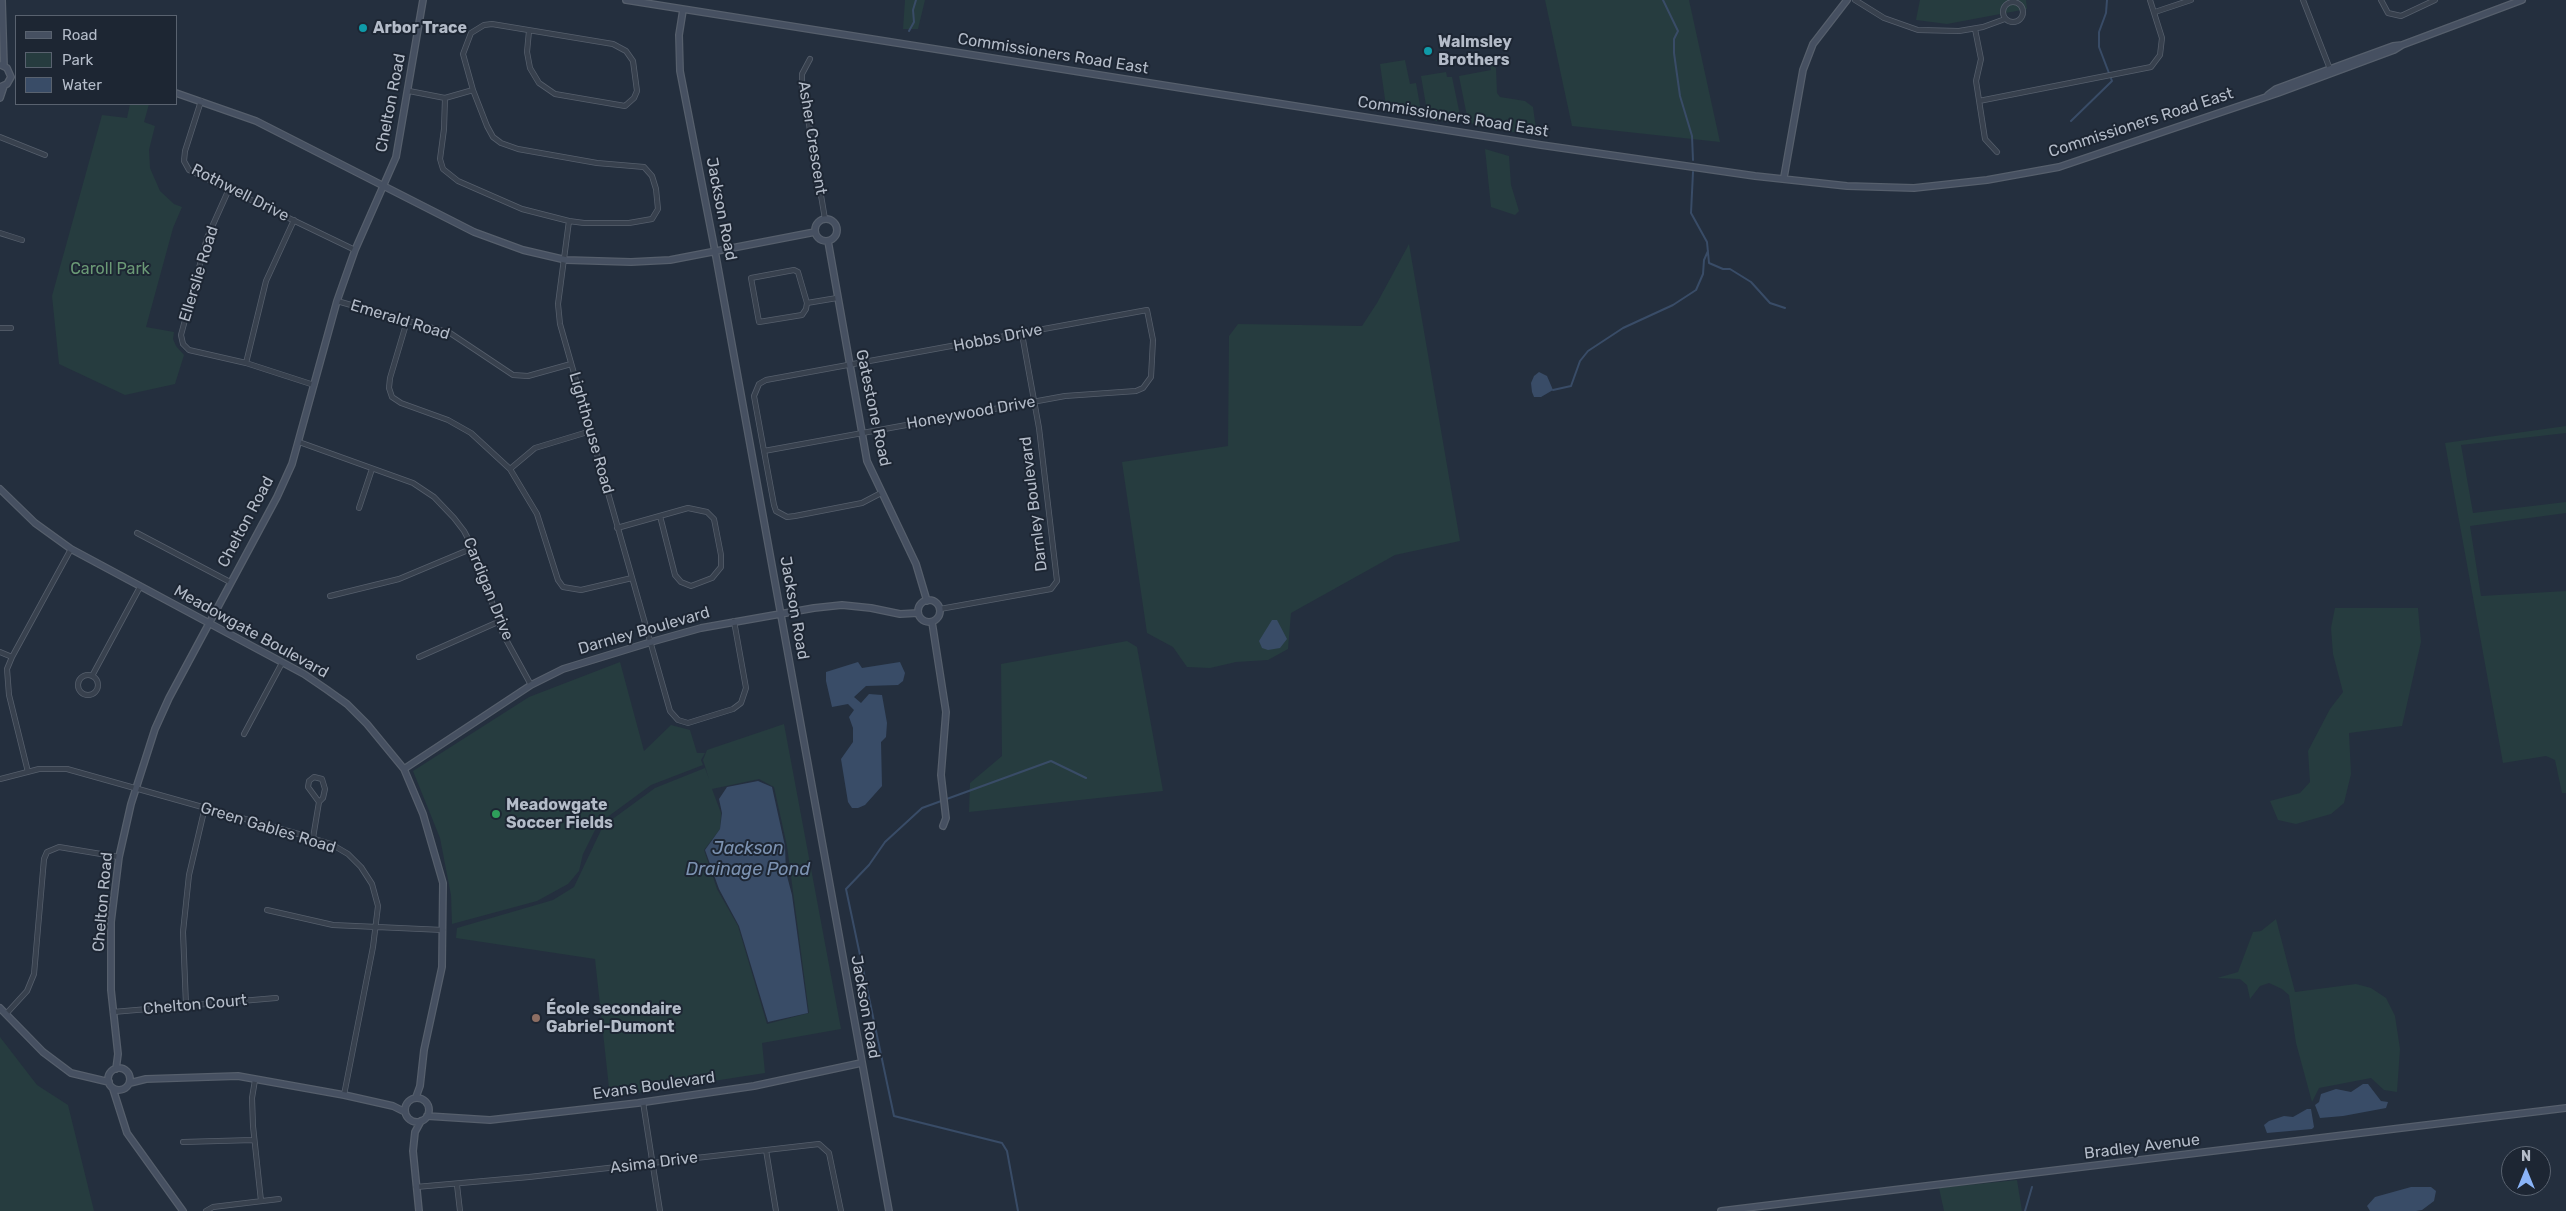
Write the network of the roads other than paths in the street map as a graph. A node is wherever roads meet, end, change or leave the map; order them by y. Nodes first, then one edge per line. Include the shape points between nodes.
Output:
1 (2, 0) edge
2 (423, 0) edge
3 (626, 0) edge
4 (1847, 0) edge
5 (1855, 0) edge
6 (2150, 0) edge
7 (2191, 0) edge
8 (2303, 0) edge
9 (2381, 0) edge
10 (2435, 0) edge
11 (2522, 0) edge
12 (683, 10) junction
13 (2154, 12) junction
14 (2005, 19) junction
15 (1975, 29) junction
16 (529, 30) junction
17 (2402, 45) junction
18 (810, 59) dead end
19 (2, 65) edge
20 (2330, 69) junction
21 (13, 72) edge
22 (13, 79) edge
23 (2, 87) edge
24 (473, 90) junction
25 (409, 91) junction
26 (178, 94) edge
27 (2268, 95) junction
28 (0, 98) edge
29 (444, 98) junction
30 (201, 101) junction
31 (1979, 102) junction
32 (0, 137) edge
33 (1997, 152) dead end
34 (45, 155) dead end
35 (1784, 178) junction
36 (384, 185) junction
37 (229, 189) junction
38 (825, 219) junction
39 (294, 220) junction
40 (569, 221) junction
41 (815, 232) junction
42 (0, 233) edge
43 (22, 240) dead end
44 (828, 241) junction
45 (355, 250) junction
46 (715, 251) junction
47 (566, 260) junction
48 (837, 298) junction
49 (337, 301) junction
50 (807, 303) junction
51 (407, 321) junction
52 (0, 328) edge
53 (11, 328) dead end
54 (1022, 334) junction
55 (246, 363) junction
56 (571, 364) junction
57 (850, 366) junction
58 (314, 385) junction
59 (1148, 385) joint
60 (1034, 401) junction
61 (591, 431) junction
62 (862, 433) junction
63 (299, 442) junction
64 (764, 451) junction
65 (372, 469) junction
66 (510, 469) junction
67 (0, 489) edge
68 (881, 493) junction
69 (359, 508) dead end
70 (660, 516) junction
71 (617, 528) junction
72 (137, 533) dead end
73 (473, 548) junction
74 (71, 549) junction
75 (632, 578) junction
76 (230, 582) junction
77 (140, 587) junction
78 (330, 596) dead end
79 (926, 601) junction
80 (940, 609) junction
81 (918, 613) junction
82 (781, 614) junction
83 (498, 622) junction
84 (734, 622) junction
85 (932, 622) junction
86 (208, 623) junction
87 (651, 642) junction
88 (0, 652) edge
89 (419, 656) dead end
90 (12, 657) junction
91 (282, 663) junction
92 (92, 676) junction
93 (531, 685) junction
94 (244, 734) dead end
95 (404, 769) junction
96 (28, 772) junction
97 (0, 779) edge
98 (137, 787) junction
99 (319, 802) junction
100 (205, 807) junction
101 (944, 826) dead end
102 (313, 838) junction
103 (119, 857) junction
104 (267, 910) dead end
105 (376, 927) junction
106 (443, 930) junction
107 (276, 998) dead end
108 (186, 1005) junction
109 (0, 1008) edge
110 (113, 1012) junction
111 (6, 1014) junction
112 (118, 1054) junction
113 (861, 1063) junction
114 (116, 1069) junction
115 (126, 1070) junction
116 (110, 1073) junction
117 (95, 1079) junction
118 (130, 1080) junction
119 (255, 1080) junction
120 (109, 1082) junction
121 (420, 1086) junction
122 (114, 1089) junction
123 (125, 1089) junction
124 (344, 1095) junction
125 (416, 1097) junction
126 (423, 1099) junction
127 (643, 1102) junction
128 (120, 1106) junction
129 (405, 1108) junction
130 (429, 1108) junction
131 (2566, 1108) edge
132 (427, 1116) junction
133 (448, 1116) junction
134 (410, 1120) junction
135 (421, 1121) junction
136 (415, 1132) junction
137 (253, 1140) junction
138 (183, 1142) dead end
139 (766, 1150) junction
140 (652, 1163) junction
141 (457, 1184) junction
142 (416, 1187) junction
143 (279, 1199) dead end
144 (261, 1201) junction
145 (183, 1211) edge
146 (206, 1211) edge
147 (419, 1211) edge
148 (460, 1211) edge
149 (660, 1211) edge
150 (776, 1211) edge
151 (841, 1211) edge
152 (889, 1211) edge
153 (1721, 1211) edge

1 - 19 street
2 - 25 street, Chelton Road
3 - 12 street, Commissioners Road East
4 - 35 street via 1813,44 1804,68
5 - 15 street via 1877,15 1904,27 1937,32
6 - 13 street
7 - 13 street
8 - 20 street
9 - 10 street via 2388,13 2401,16
11 - 17 street, Commissioners Road East
12 - 35 street, Commissioners Road East via 1532,144
12 - 46 street, Jackson Road via 679,35 680,71
13 - 31 street via 2162,38 2160,55 2151,67
14 - 14 street via 2018,21 2023,12 2020,6 2014,3 2005,6
14 - 15 street
15 - 31 street via 1981,59 1976,81
16 - 16 street via 613,44 626,51 633,61 637,91 634,98 625,106 555,94 539,83 530,68 527,52
16 - 24 street via 492,24 471,33 462,54
17 - 20 street, Commissioners Road East
17 - 27 street, Commissioners Road East
18 - 38 street, Asher Crescent via 802,74 802,83
19 - 21 street
20 - 27 street, Commissioners Road East
21 - 22 street
22 - 23 street
23 - 28 street
24 - 29 street
24 - 40 street via 486,126 494,137 510,147 597,163 644,167 650,171 658,209 649,221
25 - 29 street
25 - 36 street, Chelton Road via 396,157
26 - 30 street
27 - 35 street, Commissioners Road East via 2157,136 2059,167 1996,178 1914,188 1847,186
29 - 40 street via 440,159 447,173 522,210
30 - 36 street via 256,121
30 - 37 street, Rothwell Drive via 184,161 189,170
31 - 33 street via 1985,139
32 - 34 street
36 - 45 street, Chelton Road
36 - 47 street via 474,232 523,250
37 - 39 street, Rothwell Drive
37 - 55 street, Ellerslie Road via 207,238 181,334 182,344 189,350
38 - 41 street via 817,223
38 - 44 street via 834,222 837,228 835,236
39 - 45 street, Rothwell Drive
39 - 55 street via 266,280
40 - 47 street, Lighthouse Road
41 - 44 street via 821,240
41 - 46 street
42 - 43 street
44 - 48 street, Gatestone Road
45 - 49 street, Chelton Road
46 - 47 street via 670,260
46 - 82 street, Jackson Road
47 - 56 street, Lighthouse Road via 558,304
48 - 50 street
48 - 57 street, Gatestone Road
49 - 51 street, Emerald Road
49 - 58 street, Chelton Road
50 - 50 street via 802,315 760,322 751,278 794,270 798,272
51 - 56 street, Emerald Road via 450,334 513,375 528,376
51 - 66 street via 388,388 392,397 471,433
52 - 53 street
54 - 57 street, Hobbs Drive
54 - 59 street, Hobbs Drive via 1147,310 1153,340
54 - 60 street, Darnley Boulevard
55 - 58 street, Ellerslie Road
56 - 61 street, Lighthouse Road
57 - 62 street, Gatestone Road
57 - 64 street, Hobbs Drive via 766,380 759,384 754,396
58 - 63 street, Chelton Road
59 - 60 street, Honeywood Drive via 1136,391
60 - 62 street, Honeywood Drive
60 - 80 street, Darnley Boulevard via 1056,581 1051,589
61 - 66 street via 535,448
61 - 71 street, Lighthouse Road
62 - 64 street, Honeywood Drive
62 - 68 street, Gatestone Road via 867,461
63 - 65 street, Cardigan Drive
63 - 76 street, Chelton Road via 277,497
64 - 68 street via 774,505 782,515 796,516 862,503
65 - 69 street
65 - 73 street, Cardigan Drive via 413,483 434,497 464,531
66 - 75 street via 536,514 563,587 581,590
67 - 74 street, Meadowgate Boulevard via 35,523
68 - 79 street, Gatestone Road via 916,564
70 - 70 street via 688,508 707,512 714,519 721,567 712,578 691,586 675,575
70 - 71 street
71 - 75 street, Lighthouse Road
72 - 76 street
73 - 78 street via 399,579
73 - 83 street, Cardigan Drive
74 - 77 street, Meadowgate Boulevard
74 - 90 street
75 - 87 street, Lighthouse Road
76 - 86 street, Chelton Road
77 - 86 street, Meadowgate Boulevard
77 - 92 street
79 - 80 street via 937,603
79 - 81 street
80 - 85 street via 940,616
81 - 82 street, Darnley Boulevard via 900,614 842,605
81 - 85 street via 924,621
82 - 84 street, Darnley Boulevard
82 - 113 street, Jackson Road
83 - 89 street
83 - 93 street, Cardigan Drive
84 - 87 street, Darnley Boulevard
84 - 87 street, Lighthouse Road via 746,688 741,703 733,709 688,723 678,720 670,711
85 - 101 street via 946,712 941,775
86 - 91 street, Meadowgate Boulevard
86 - 98 street, Chelton Road via 169,698
87 - 93 street, Darnley Boulevard via 563,669
88 - 90 street
90 - 96 street via 7,669 9,695
91 - 94 street
91 - 95 street, Meadowgate Boulevard via 347,704
92 - 92 street via 83,676 79,680 79,689 84,693 93,693 97,688 97,681
93 - 95 street, Darnley Boulevard
95 - 106 street, Meadowgate Boulevard via 423,814 443,883
96 - 97 street, Green Gables Road
96 - 98 street, Green Gables Road via 67,769
98 - 100 street, Green Gables Road
98 - 103 street, Chelton Road
99 - 99 street via 323,798 325,784 322,779 314,777 308,787
99 - 102 street
100 - 102 street, Green Gables Road
100 - 108 street via 189,875 183,932
102 - 105 street, Green Gables Road via 332,844 361,867 372,884 378,906
103 - 110 street, Chelton Road via 111,922
103 - 111 street via 59,847 47,852 34,974 27,991
104 - 105 street via 333,925
105 - 106 street
105 - 124 street, Green Gables Road
106 - 121 street, Meadowgate Boulevard via 442,966 424,1050
107 - 108 street, Chelton Court
108 - 110 street, Chelton Court
109 - 111 street
110 - 112 street, Chelton Road
111 - 117 street via 43,1052 72,1073
112 - 114 street, Chelton Road
112 - 115 street, Chelton Road
113 - 127 street, Evans Boulevard via 754,1086
113 - 152 street, Jackson Road
114 - 115 street
114 - 116 street
115 - 118 street
116 - 117 street
116 - 120 street
117 - 120 street
118 - 119 street via 238,1076
118 - 123 street
119 - 124 street
119 - 137 street
120 - 122 street
121 - 125 street, Meadowgate Boulevard
121 - 126 street, Meadowgate Boulevard
122 - 123 street
122 - 128 street
123 - 128 street
124 - 129 street
125 - 126 street
125 - 129 street
126 - 130 street
127 - 133 street, Evans Boulevard via 490,1120
127 - 140 street
128 - 145 street via 127,1134
129 - 134 street
130 - 132 street
130 - 133 street, Evans Boulevard
131 - 153 street, Bradley Avenue
132 - 133 street, Evans Boulevard
132 - 135 street
134 - 135 street
134 - 136 street
135 - 136 street
136 - 142 street
137 - 138 street
137 - 144 street
139 - 140 street, Asima Drive
139 - 150 street
139 - 151 street, Asima Drive via 819,1144 829,1153
140 - 141 street, Asima Drive
140 - 149 street
141 - 142 street, Asima Drive
141 - 148 street
142 - 147 street
143 - 144 street
144 - 146 street via 213,1207

